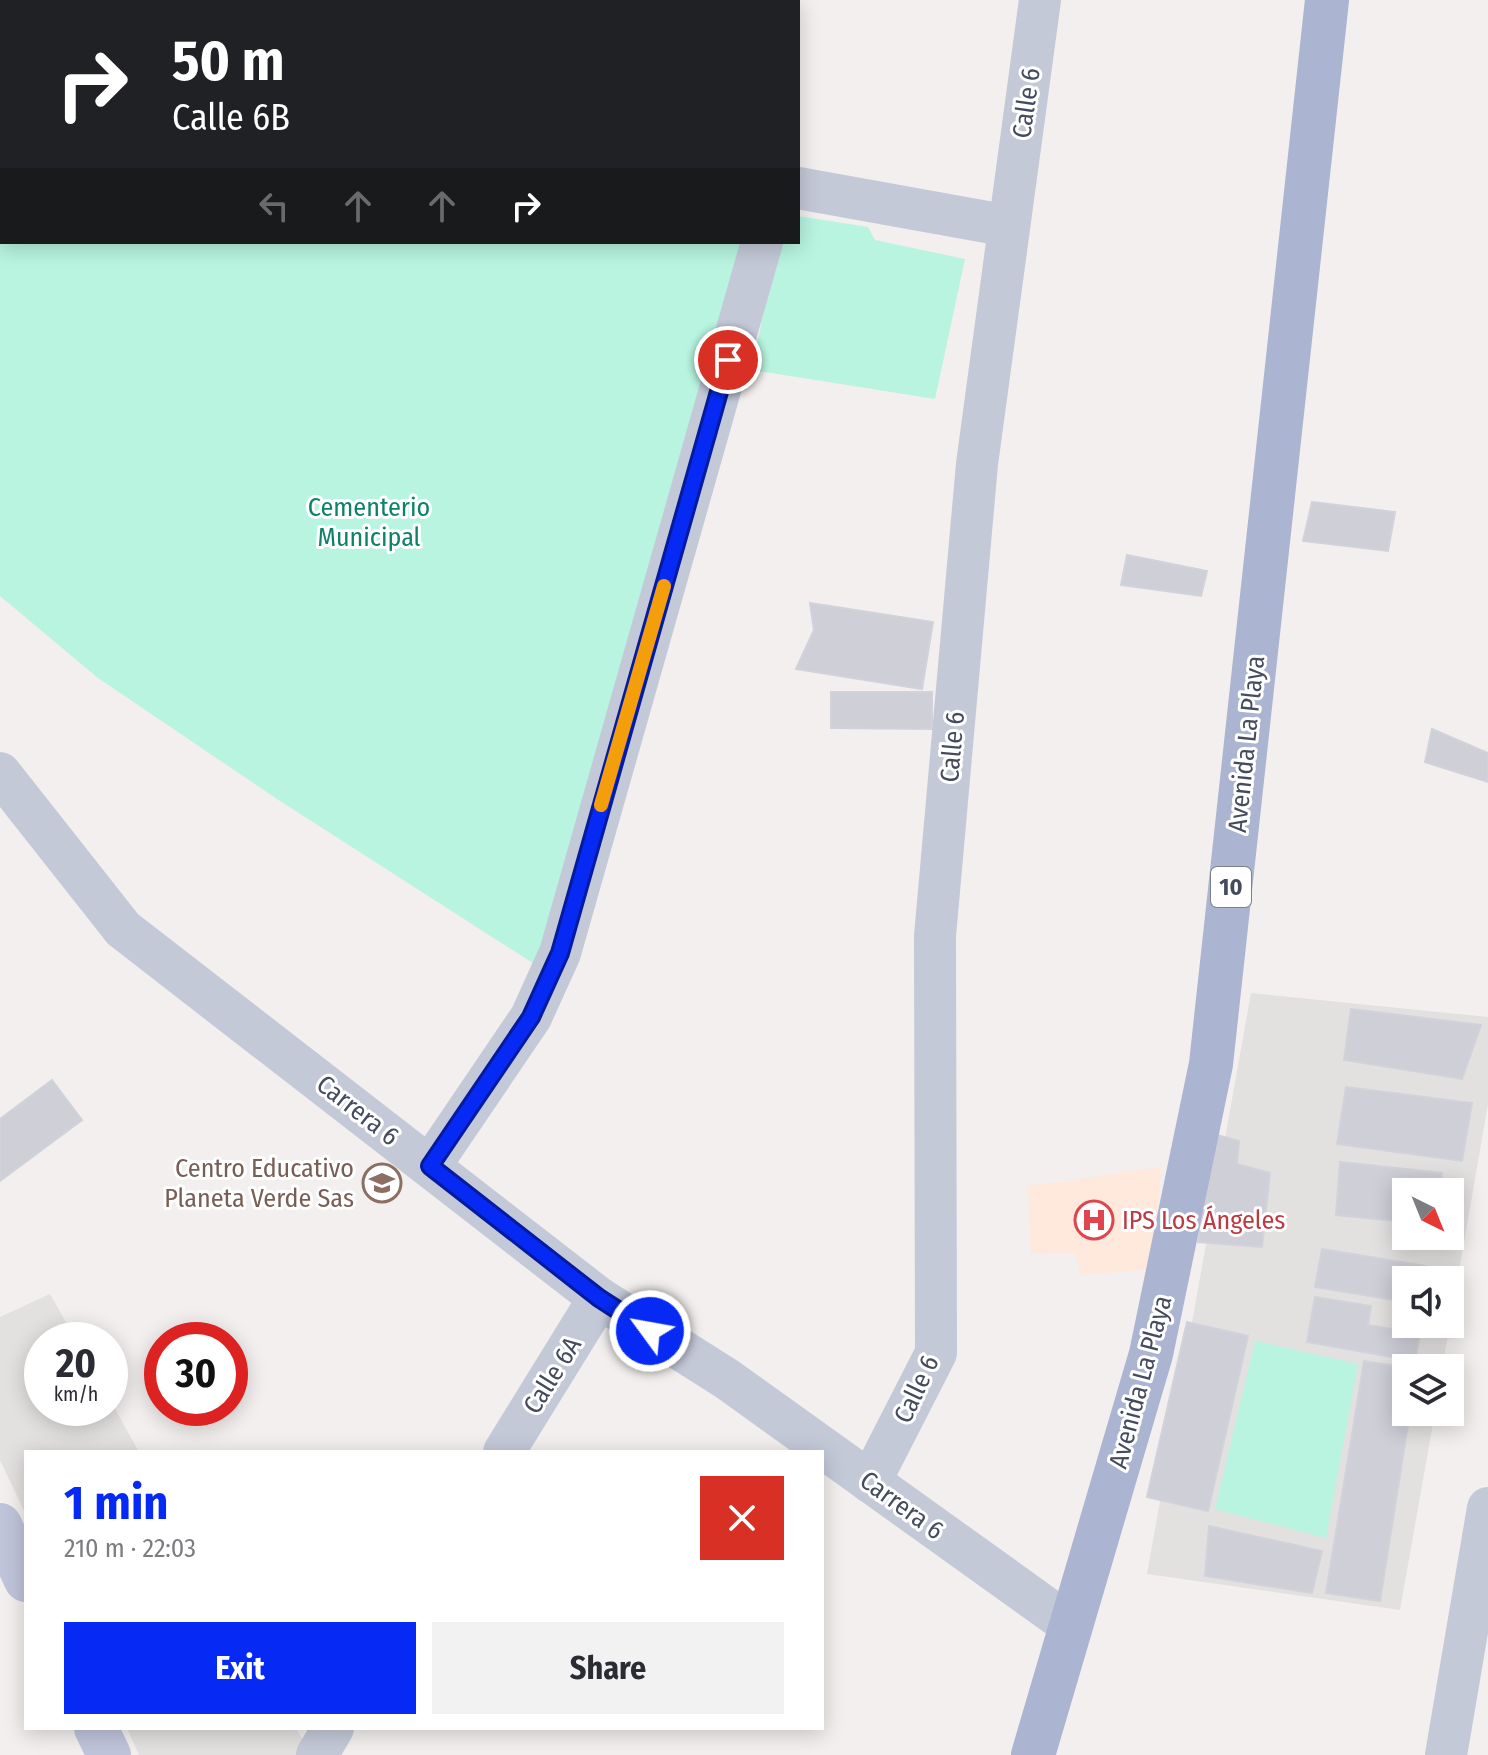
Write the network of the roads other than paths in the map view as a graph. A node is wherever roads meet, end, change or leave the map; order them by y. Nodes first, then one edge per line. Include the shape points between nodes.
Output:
1 (1040, 0) edge
2 (1327, 0) edge
3 (800, 188) edge
4 (1009, 226) junction
5 (761, 244) edge
6 (0, 773) edge
7 (430, 1166) junction
8 (599, 1298) junction
9 (505, 1450) edge
10 (870, 1482) junction
11 (1488, 1508) edge
12 (0, 1525) edge
13 (24, 1576) edge
14 (1070, 1625) junction
15 (97, 1730) edge
16 (332, 1730) edge
17 (109, 1755) edge
18 (317, 1755) edge
19 (1033, 1755) edge
20 (1446, 1755) edge

1 - 4 street, Calle 6
2 - 14 main road, Avenida La Playa / 10 via 1211,1064 1151,1354
3 - 4 street
4 - 10 street, Calle 6 via 977,464 935,936 936,1353
5 - 7 street via 560,953 531,1017
6 - 7 street, Carrera 6 via 123,929
7 - 8 street, Carrera 6
8 - 9 street, Calle 6A
8 - 10 street, Carrera 6 via 727,1379
10 - 14 street, Carrera 6
11 - 20 street
12 - 13 main road
14 - 19 main road, Avenida La Playa / 10
15 - 17 main road
16 - 18 street

